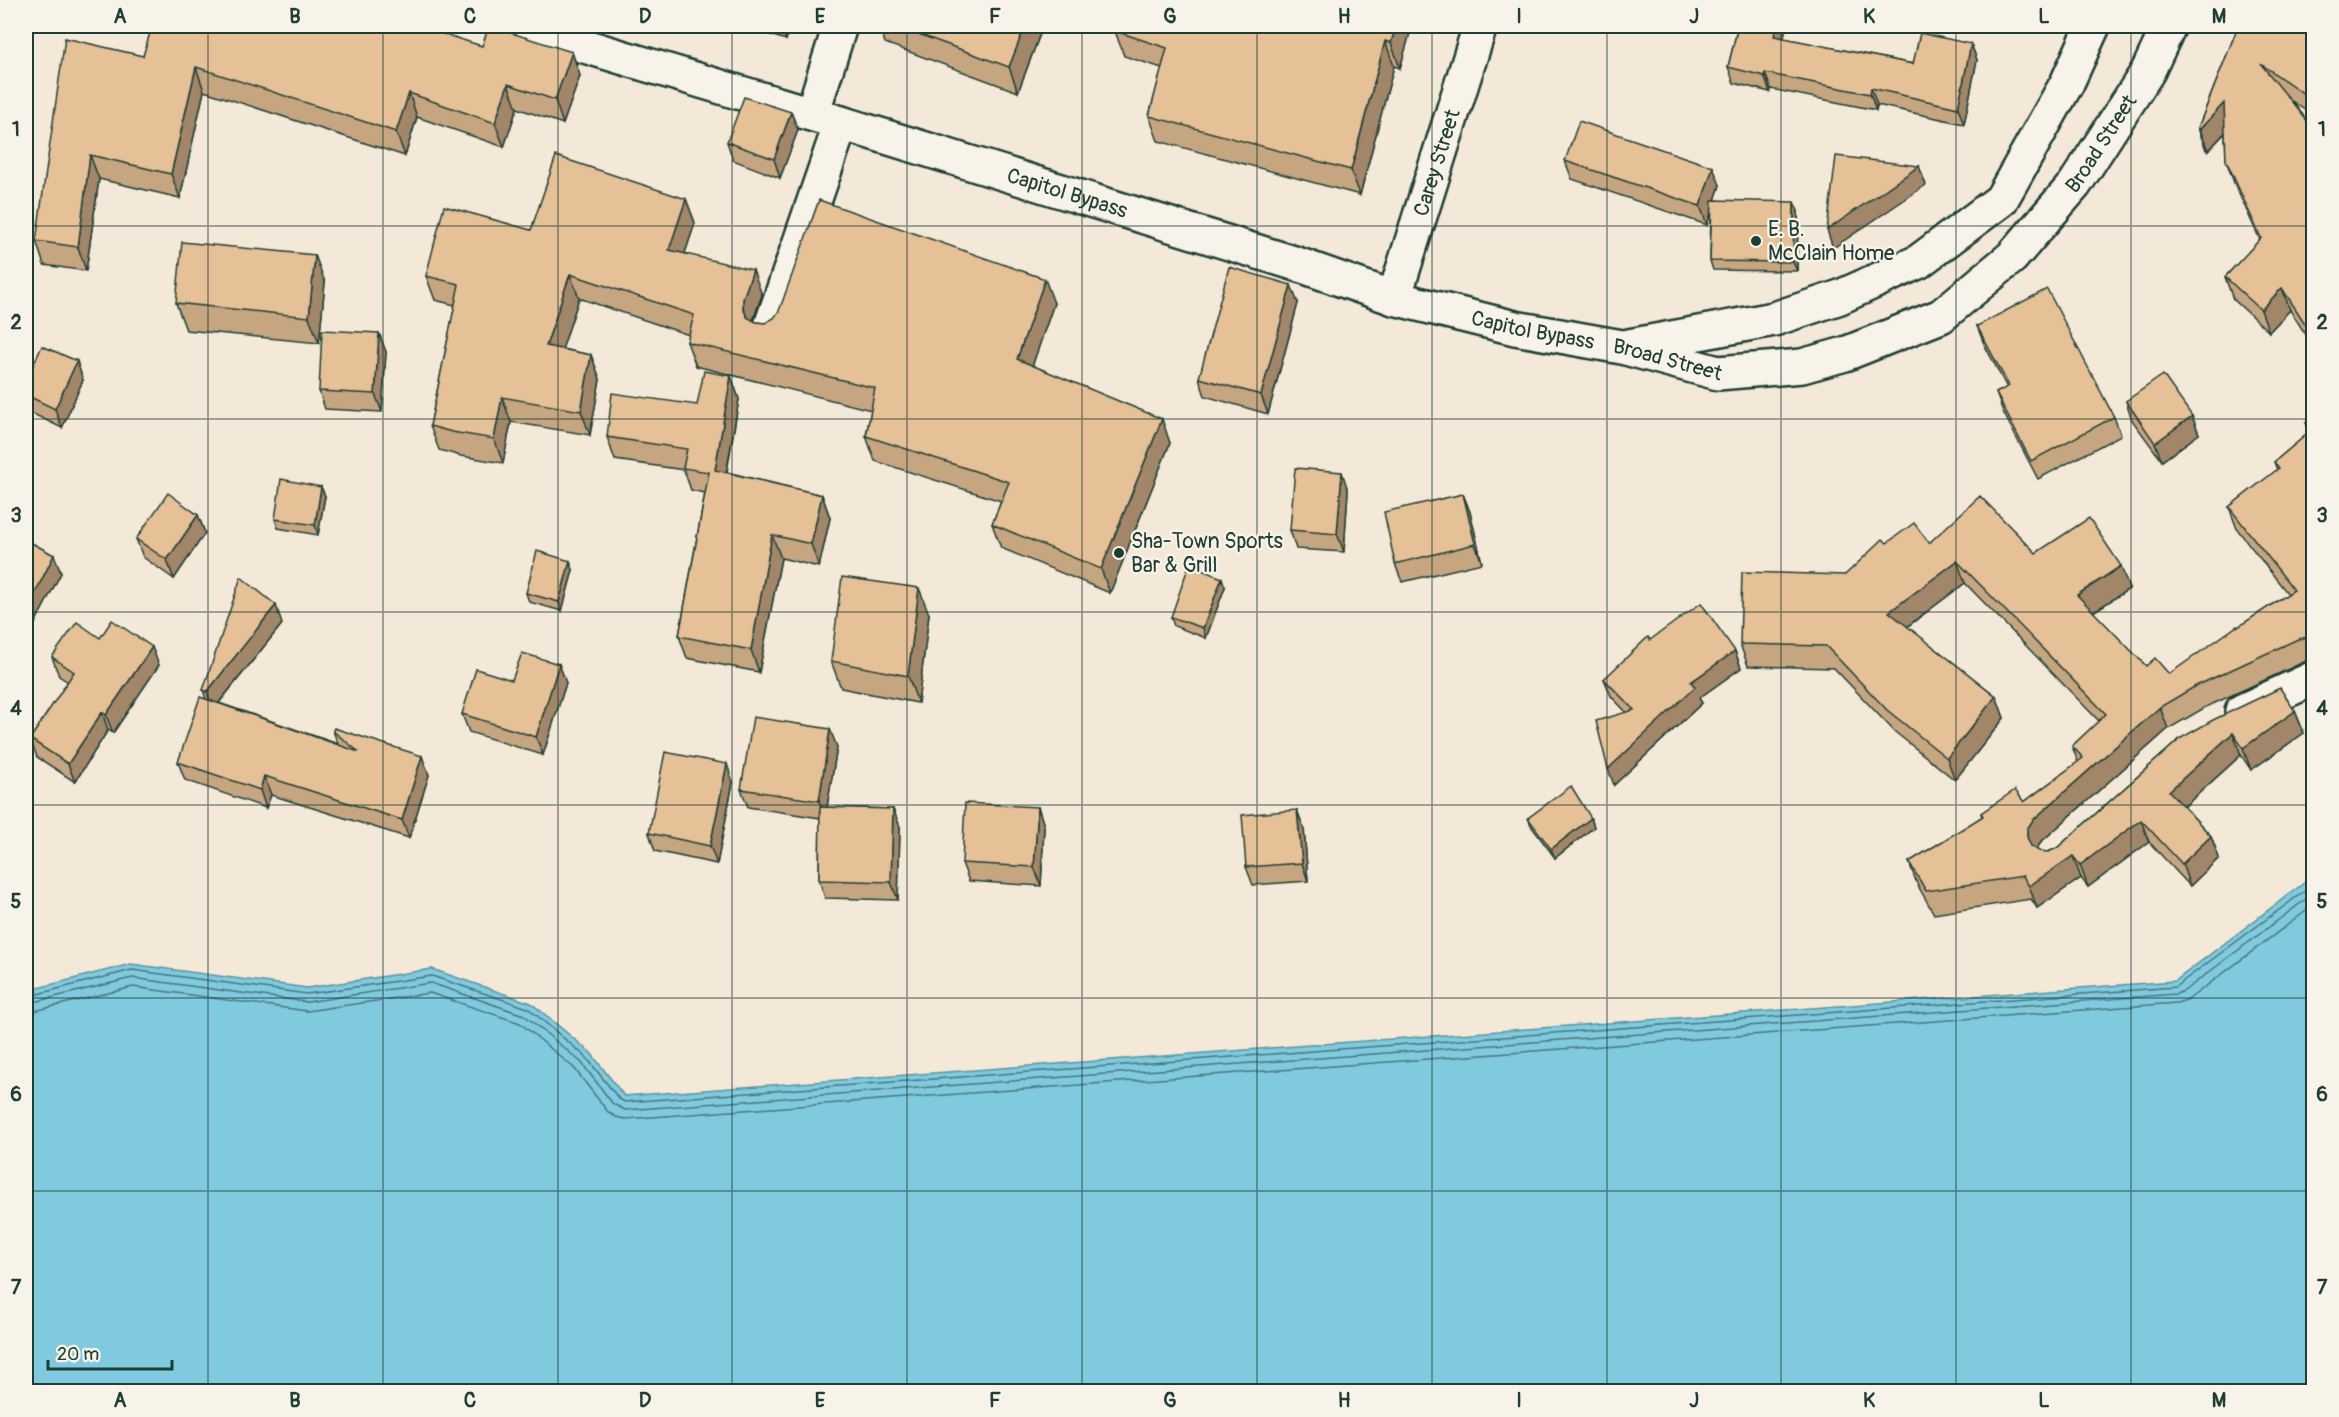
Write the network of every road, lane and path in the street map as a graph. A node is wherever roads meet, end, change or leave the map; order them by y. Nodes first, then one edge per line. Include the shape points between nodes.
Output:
1 (518, 26) edge
2 (840, 26) edge
3 (1480, 26) edge
4 (2093, 26) edge
5 (2169, 26) edge
6 (827, 119) junction
7 (1394, 298) junction
8 (770, 328) edge
9 (1622, 347) junction
10 (2313, 678) edge
11 (2212, 726) edge

1 - 6 main road, Capitol Bypass
2 - 6 main road
3 - 7 main road, Carey Street
4 - 9 main road, Broad Street via 2067,83 2001,200 1918,262 1840,297 1774,319
5 - 9 main road, Broad Street via 2148,71 2075,184 2012,257 1941,316 1845,354 1802,366 1718,373
6 - 7 main road, Capitol Bypass via 1298,264
6 - 8 main road
7 - 9 main road, Capitol Bypass via 1515,328
10 - 11 main road

